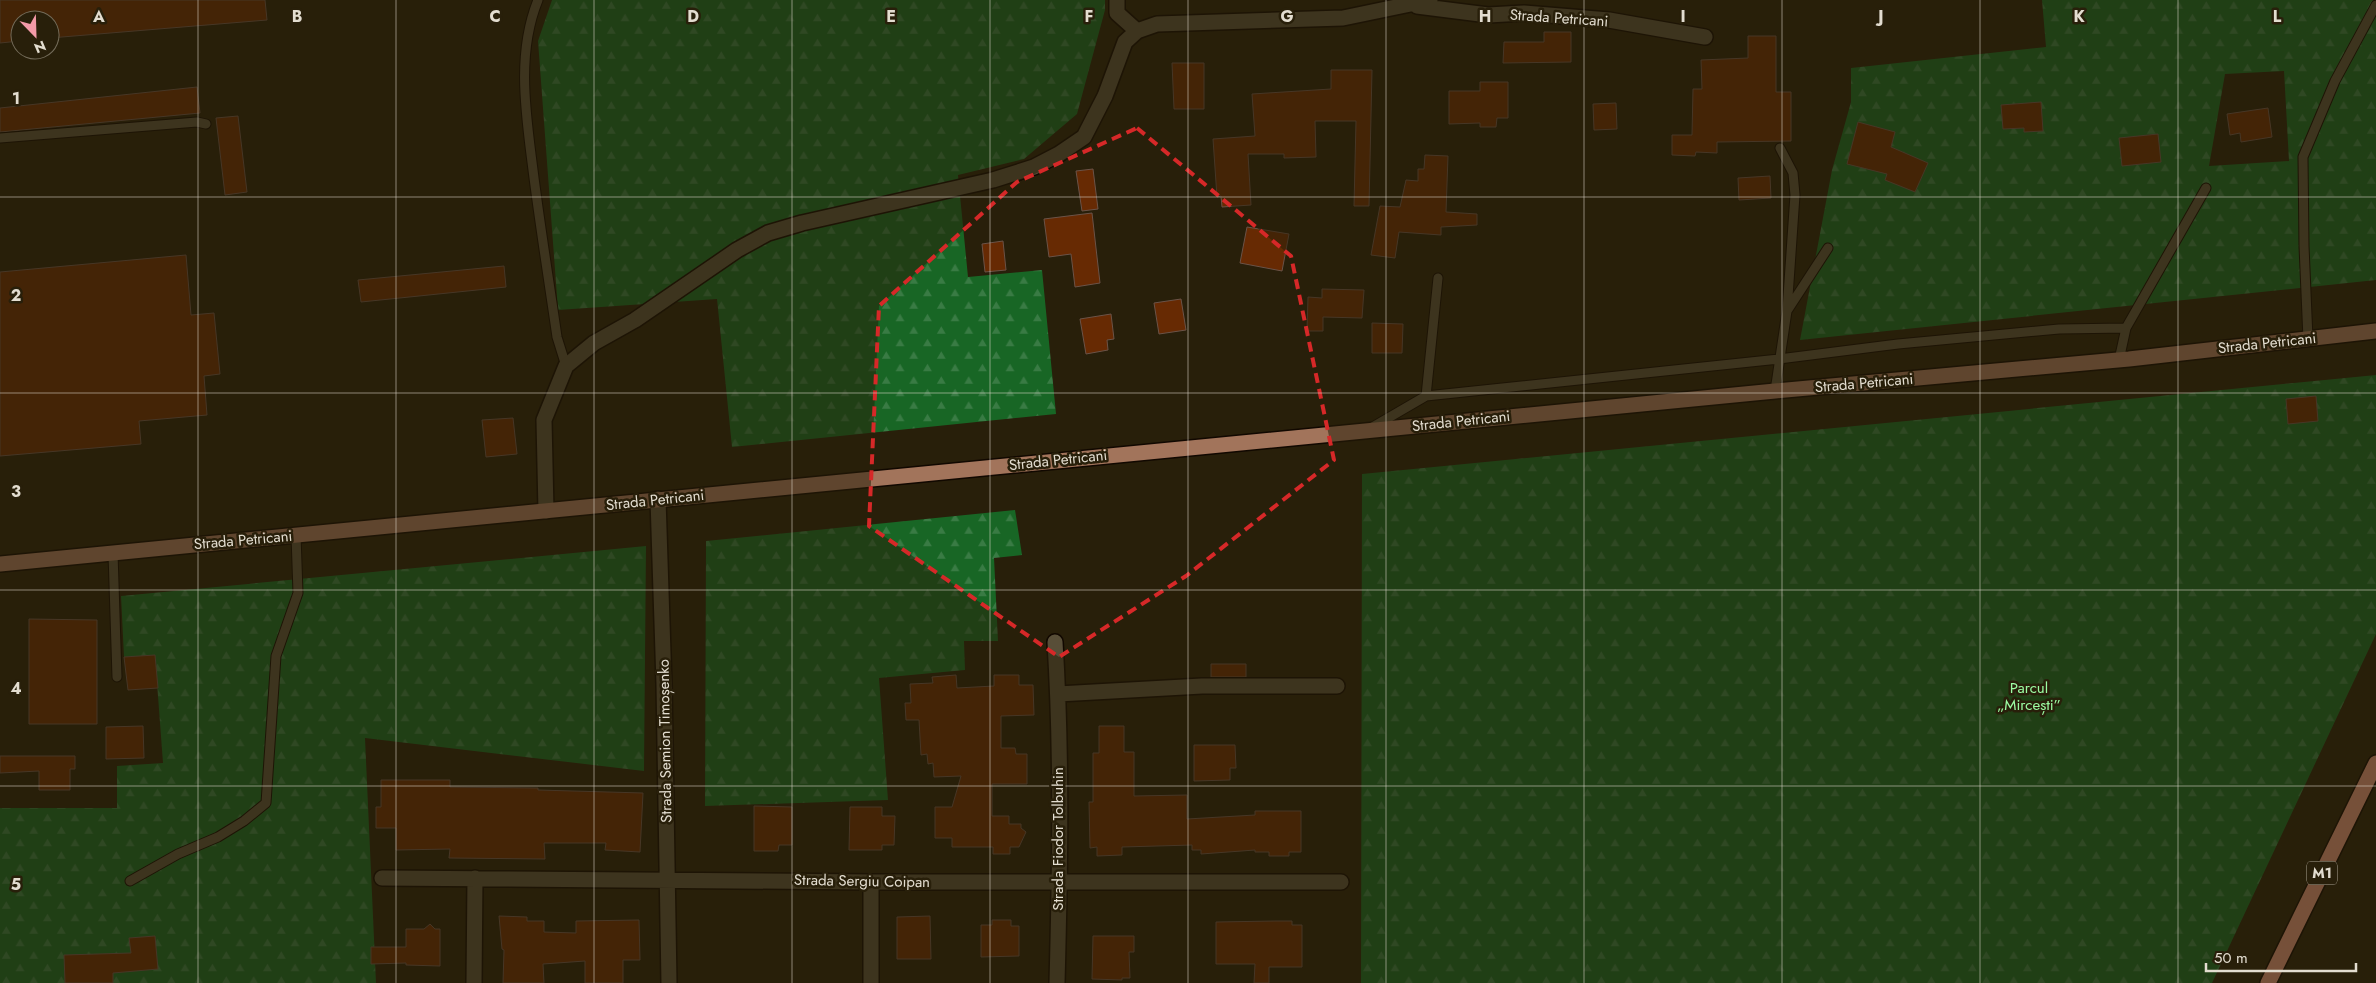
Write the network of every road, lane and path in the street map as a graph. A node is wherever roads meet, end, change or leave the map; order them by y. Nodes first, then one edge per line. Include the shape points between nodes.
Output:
1 (538, 0) edge
2 (1117, 0) edge
3 (1430, 0) edge
4 (1413, 3) edge
5 (2376, 5) edge
6 (1524, 6) edge
7 (1137, 31) junction
8 (1704, 37) dead end
9 (206, 124) dead end
10 (0, 138) edge
11 (1780, 148) dead end
12 (2206, 188) dead end
13 (1828, 248) dead end
14 (1438, 278) dead end
15 (1787, 311) junction
16 (2126, 328) junction
17 (2376, 331) edge
18 (2308, 339) junction
19 (1779, 359) junction
20 (2119, 360) junction
21 (566, 366) junction
22 (1775, 391) junction
23 (1426, 396) junction
24 (1367, 430) junction
25 (658, 499) junction
26 (546, 511) junction
27 (296, 535) junction
28 (113, 553) junction
29 (0, 564) edge
30 (1055, 642) dead end
31 (117, 677) dead end
32 (1336, 686) dead end
33 (1058, 694) junction
34 (2376, 763) edge
35 (382, 878) dead end
36 (475, 878) junction
37 (667, 879) junction
38 (130, 881) dead end
39 (871, 882) junction
40 (1059, 882) junction
41 (1341, 882) dead end
42 (474, 983) edge
43 (669, 983) edge
44 (871, 983) edge
45 (1057, 983) edge
46 (2268, 983) edge

1 - 21 lane via 529,22 525,54 526,113 557,337
2 - 7 street via 1117,13
3 - 4 street, Strada Petricani
4 - 6 street, Strada Petricani via 1488,15
4 - 7 street, Strada Petricani via 1343,18 1157,24
5 - 18 lane via 2335,81 2303,157
6 - 8 street, Strada Petricani
7 - 21 street via 1125,42 1105,96 1084,137 1059,154 1034,167 993,180 768,233 594,344
9 - 10 lane via 197,122
11 - 15 lane via 1793,173 1795,195
12 - 16 lane
13 - 15 lane
14 - 23 lane
15 - 19 lane
16 - 19 lane via 2059,329
16 - 20 lane
17 - 18 main road, Strada Petricani
18 - 20 main road, Strada Petricani
19 - 22 lane
19 - 23 lane
20 - 22 main road, Strada Petricani
21 - 26 street via 544,420
22 - 24 main road, Strada Petricani
23 - 24 lane
24 - 25 main road, Strada Petricani
25 - 26 main road, Strada Petricani
25 - 37 street, Strada Semion Timoșenko
26 - 27 main road, Strada Petricani
27 - 28 main road, Strada Petricani
27 - 38 lane via 298,594 276,656 266,803 218,837 178,854
28 - 29 main road, Strada Petricani
28 - 31 lane
30 - 33 street, Strada Fiodor Tolbuhin
32 - 33 street via 1202,686
33 - 40 street, Strada Fiodor Tolbuhin
34 - 46 highway, M1
35 - 36 street, Strada Sergiu Coipan
36 - 37 street, Strada Sergiu Coipan
36 - 42 street
37 - 39 street, Strada Sergiu Coipan
37 - 43 street, Strada Semion Timoșenko
39 - 40 street, Strada Sergiu Coipan
39 - 44 street
40 - 41 street, Strada Sergiu Coipan
40 - 45 street, Strada Fiodor Tolbuhin

